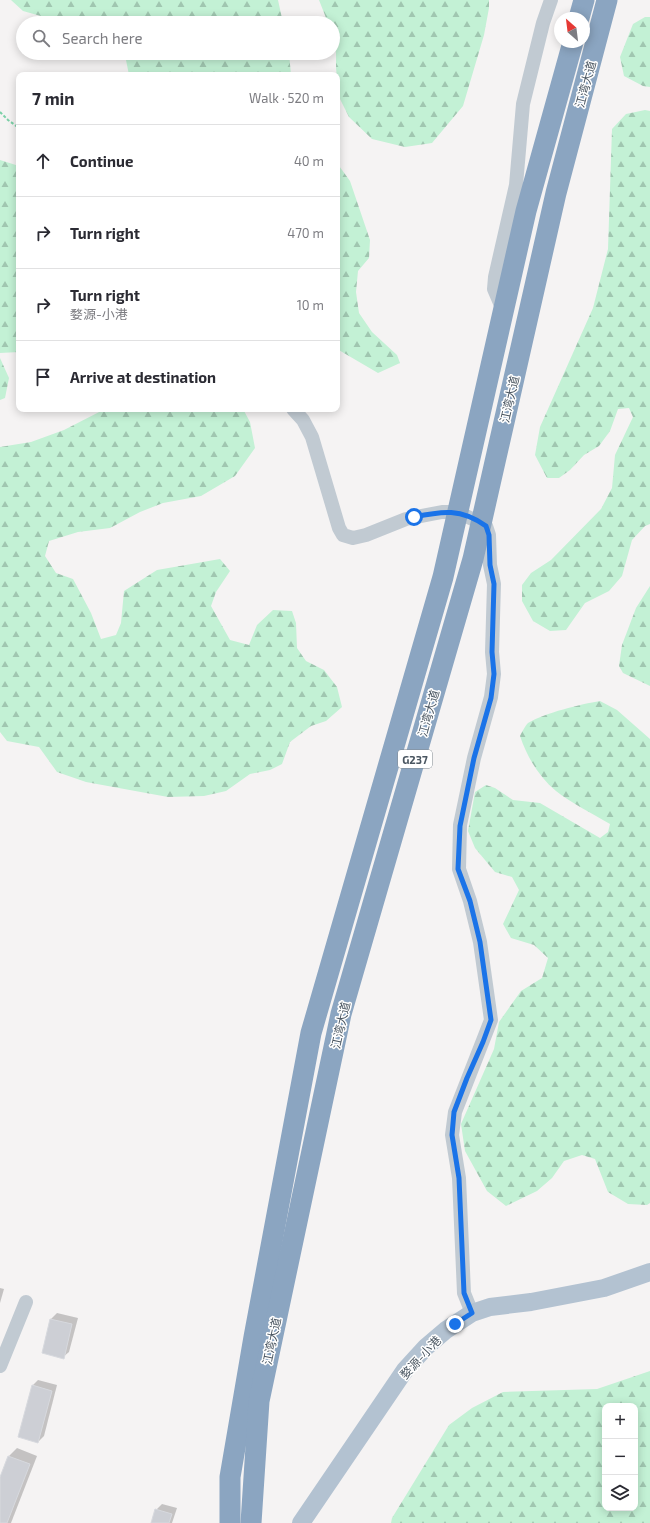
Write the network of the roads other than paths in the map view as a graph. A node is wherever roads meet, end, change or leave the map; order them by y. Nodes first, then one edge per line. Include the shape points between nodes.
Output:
1 (551, 0) edge
2 (584, 0) edge
3 (607, 0) edge
4 (581, 12) edge
5 (571, 48) edge
6 (503, 311) junction
7 (296, 412) edge
8 (457, 512) junction
9 (481, 523) junction
10 (650, 1272) edge
11 (26, 1302) dead end
12 (472, 1313) junction
13 (0, 1366) edge
14 (230, 1523) edge
15 (252, 1523) edge
16 (301, 1523) edge

1 - 6 street via 522,104 516,185 495,277 494,288
2 - 4 highway
3 - 9 highway, 江湾大道 / G237 via 556,193
5 - 6 highway, 江湾大道 / G237 via 526,211
6 - 8 highway, 江湾大道 / G237
7 - 8 street via 312,437 343,535 353,538 406,519 442,512
8 - 9 street
8 - 14 highway, 江湾大道 / G237 via 443,578 311,1033 230,1478
9 - 12 street via 486,526 489,535 490,565 494,584 494,674 491,698 474,758 460,826 458,869 470,901 480,942 491,1020 454,1112 452,1135 459,1178 464,1293
9 - 15 highway, 江湾大道 / G237 via 473,559 341,1014 259,1400
10 - 12 main road, 婺源-小港 via 604,1288 490,1307
11 - 13 street
12 - 16 main road, 婺源-小港 via 426,1347 405,1370

